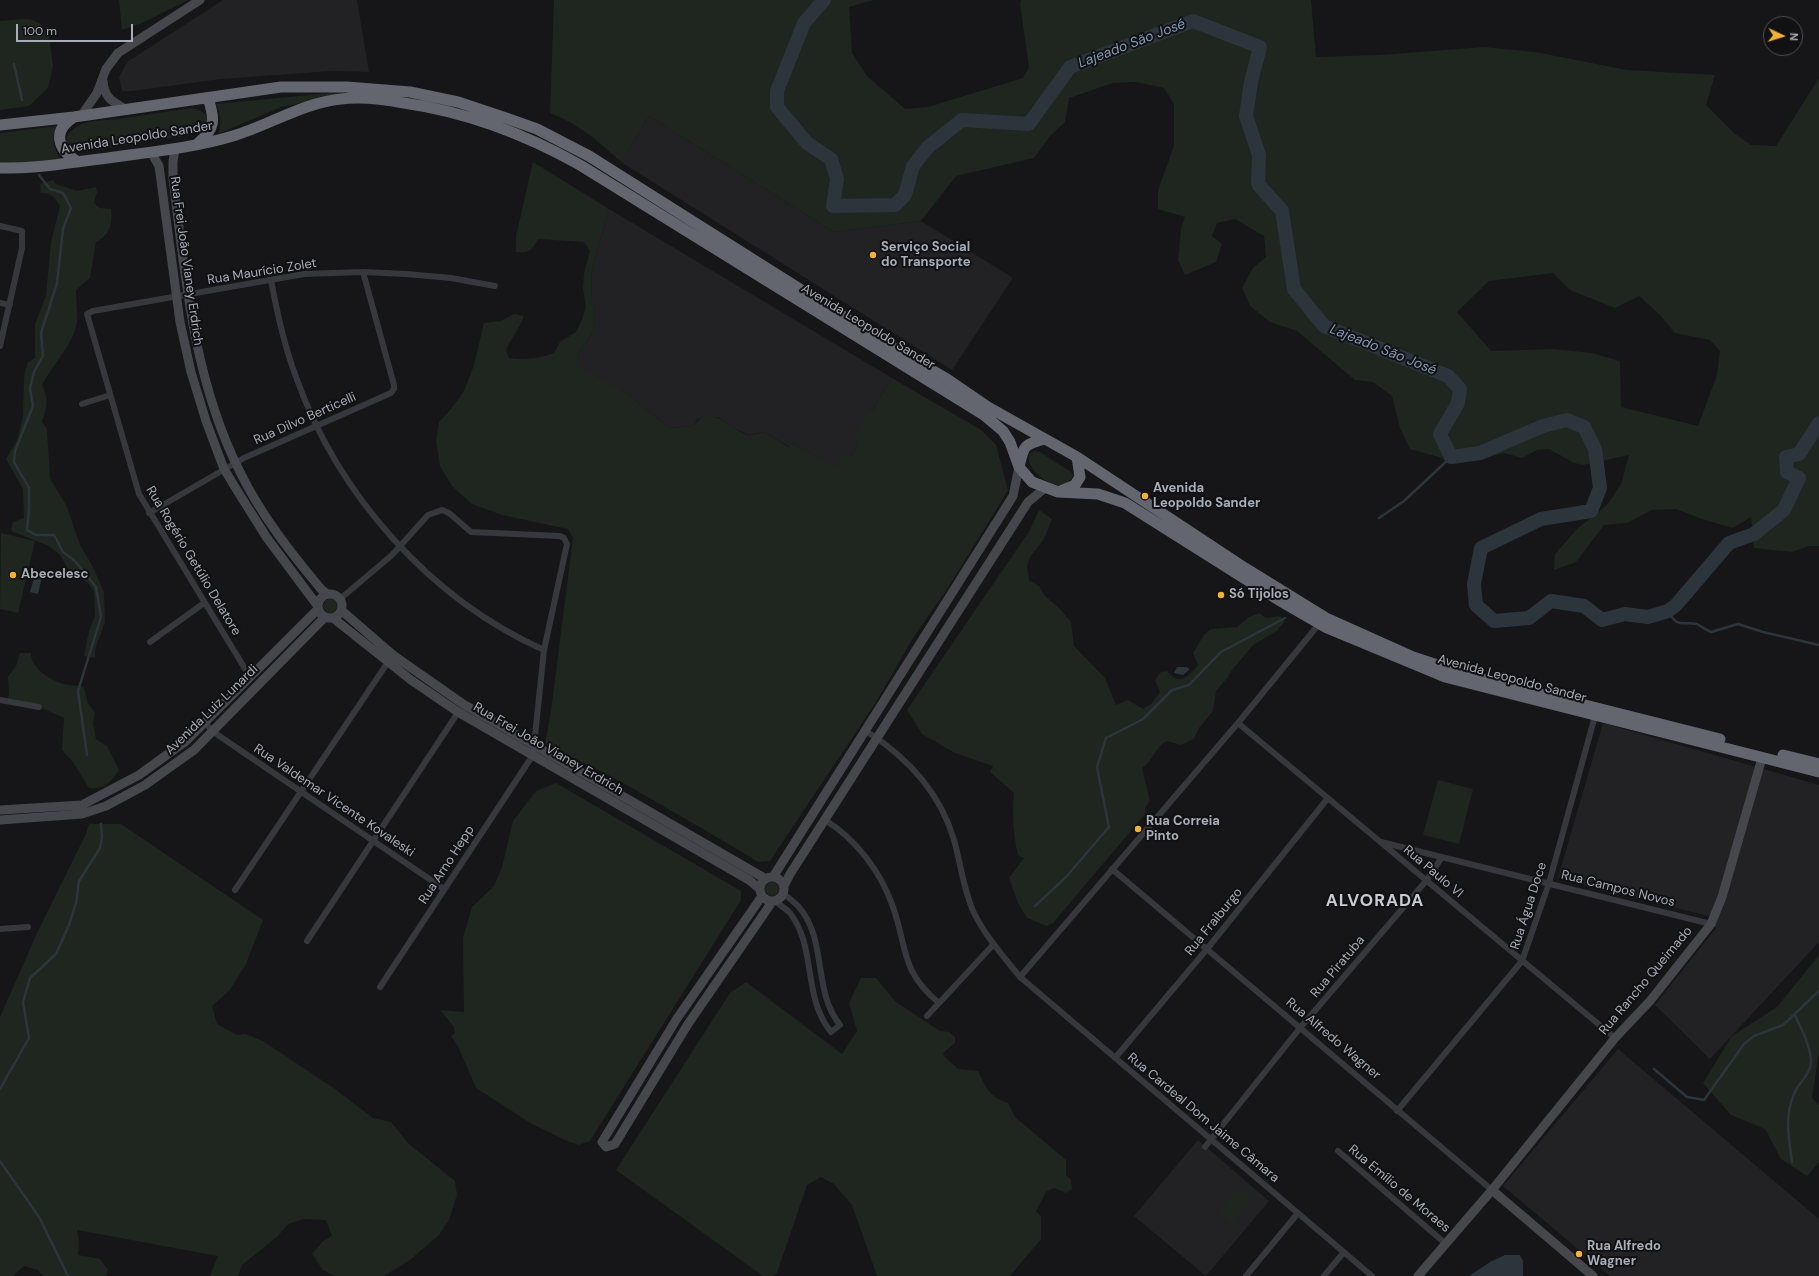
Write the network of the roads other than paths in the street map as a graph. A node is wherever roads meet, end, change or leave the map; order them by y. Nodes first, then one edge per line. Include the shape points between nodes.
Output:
1 (200, 0) edge
2 (103, 79) junction
3 (208, 98) junction
4 (127, 110) junction
5 (77, 117) junction
6 (0, 126) edge
7 (195, 145) junction
8 (175, 148) junction
9 (151, 152) junction
10 (78, 162) junction
11 (0, 168) edge
12 (0, 226) edge
13 (363, 272) junction
14 (271, 280) junction
15 (496, 286) dead end
16 (187, 295) junction
17 (176, 297) junction
18 (0, 303) edge
19 (10, 305) junction
20 (87, 314) joint
21 (0, 346) edge
22 (110, 394) junction
23 (82, 404) dead end
24 (316, 426) junction
25 (1045, 439) junction
26 (1077, 457) junction
27 (235, 462) junction
28 (1019, 467) junction
29 (224, 469) junction
30 (1045, 488) junction
31 (1058, 492) junction
32 (149, 513) junction
33 (401, 546) junction
34 (327, 594) junction
35 (340, 599) junction
36 (204, 603) junction
37 (318, 607) junction
38 (342, 610) junction
39 (329, 618) junction
40 (1319, 624) junction
41 (150, 642) dead end
42 (544, 650) junction
43 (388, 662) junction
44 (250, 677) junction
45 (0, 700) edge
46 (39, 707) dead end
47 (460, 708) junction
48 (1595, 716) junction
49 (205, 722) junction
50 (1238, 723) junction
51 (212, 731) junction
52 (866, 731) junction
53 (877, 738) junction
54 (534, 746) junction
55 (532, 755) junction
56 (1762, 758) junction
57 (1819, 764) edge
58 (1819, 772) edge
59 (301, 791) junction
60 (1328, 798) junction
61 (82, 804) junction
62 (0, 810) edge
63 (82, 814) junction
64 (0, 820) edge
65 (825, 820) junction
66 (373, 840) junction
67 (1379, 841) junction
68 (1442, 857) junction
69 (1112, 869) junction
70 (769, 878) junction
71 (1426, 881) junction
72 (1549, 883) junction
73 (444, 889) junction
74 (234, 890) dead end
75 (784, 890) junction
76 (761, 892) junction
77 (774, 902) junction
78 (1711, 924) junction
79 (28, 927) dead end
80 (0, 929) edge
81 (306, 941) dead end
82 (993, 945) junction
83 (1207, 949) junction
84 (1522, 961) junction
85 (1020, 977) junction
86 (380, 987) dead end
87 (939, 1003) junction
88 (927, 1016) dead end
89 (1300, 1028) junction
90 (1615, 1038) junction
91 (1115, 1058) junction
92 (1397, 1111) junction
93 (1212, 1139) junction
94 (1205, 1147) dead end
95 (1338, 1151) dead end
96 (1492, 1190) junction
97 (1298, 1213) junction
98 (1446, 1244) junction
99 (1344, 1252) junction
100 (1246, 1276) edge
101 (1324, 1276) edge
102 (1372, 1276) edge
103 (1418, 1276) edge
104 (1593, 1276) edge

1 - 2 street via 118,53 106,69
2 - 4 street via 103,89 107,97
2 - 5 street via 93,99
3 - 4 highway, Avenida Leopoldo Sander
3 - 7 highway via 213,112 212,126 208,134
3 - 25 highway, Avenida Leopoldo Sander via 281,87 347,87 410,92 458,102 537,129 589,156 988,407
4 - 5 highway, Avenida Leopoldo Sander
5 - 6 highway, Avenida Leopoldo Sander
5 - 10 highway via 67,121 62,128 60,144 66,154
7 - 8 highway, Avenida Leopoldo Sander
7 - 28 highway, Avenida Leopoldo Sander via 235,135 297,109 342,98 376,98 425,106 486,122 552,149 586,169 984,415 1010,442
8 - 9 highway, Avenida Leopoldo Sander
8 - 16 street, Rua Frei João Vianey Erdrich via 173,178
9 - 10 highway, Avenida Leopoldo Sander
9 - 17 street, Rua Frei João Vianey Erdrich via 159,166
10 - 11 highway, Avenida Leopoldo Sander
12 - 19 street via 22,231 22,248
13 - 14 street, Rua Maurício Zolet via 304,274
13 - 15 street, Rua Maurício Zolet via 428,276
13 - 24 street, Rua Dilvo Berticelli via 394,389 391,393
14 - 16 street, Rua Maurício Zolet
14 - 24 street via 288,355
16 - 17 street, Rua Maurício Zolet
16 - 27 street, Rua Frei João Vianey Erdrich via 204,375
17 - 20 street, Rua Maurício Zolet
17 - 29 street, Rua Frei João Vianey Erdrich via 191,372
18 - 19 street
19 - 21 street
20 - 22 street, Rua Rogério Getúlio Delatore
22 - 23 street
22 - 32 street, Rua Rogério Getúlio Delatore via 132,473
24 - 27 street, Rua Dilvo Berticelli
24 - 33 street via 353,488
25 - 26 highway, Avenida Leopoldo Sander
25 - 28 highway via 1028,443
26 - 31 highway via 1080,477 1078,481 1075,485
26 - 57 highway, Avenida Leopoldo Sander via 1140,501 1294,600 1326,618 1413,656 1474,676
27 - 29 street, Rua Dilvo Berticelli
27 - 34 street, Rua Frei João Vianey Erdrich via 276,531
28 - 30 highway, Avenida Leopoldo Sander via 1032,482
28 - 52 street via 1013,496
29 - 32 street, Rua Dilvo Berticelli
29 - 37 street, Rua Frei João Vianey Erdrich via 267,538
30 - 31 highway, Avenida Leopoldo Sander
30 - 53 street via 1028,502
31 - 40 highway, Avenida Leopoldo Sander via 1098,494 1125,503
32 - 36 street, Rua Rogério Getúlio Delatore
33 - 35 street
33 - 42 street via 432,577 467,605 504,629
33 - 42 street via 428,515 442,510 471,532 564,538 567,544
34 - 35 street via 334,594
34 - 37 street via 320,598
35 - 38 street
36 - 41 street
36 - 44 street, Rua Rogério Getúlio Delatore
37 - 39 street
37 - 44 street, Avenida Luiz Lunardi
38 - 39 street
38 - 47 street, Rua Frei João Vianey Erdrich
39 - 43 street, Rua Frei João Vianey Erdrich
39 - 51 street, Avenida Luiz Lunardi
40 - 48 highway, Avenida Leopoldo Sander via 1446,677
40 - 50 street
42 - 54 street
43 - 47 street, Rua Frei João Vianey Erdrich
43 - 59 street
44 - 49 street, Avenida Luiz Lunardi
45 - 46 street
47 - 54 street, Rua Frei João Vianey Erdrich
47 - 55 street, Rua Frei João Vianey Erdrich
47 - 66 street
48 - 56 highway, Avenida Leopoldo Sander
48 - 72 street, Rua Água Doce
49 - 51 street, Rua Valdemar Vicente Kovaleski
49 - 61 street, Avenida Luiz Lunardi via 156,765 121,786
50 - 60 street, Rua Paulo VI
50 - 69 street
51 - 59 street, Rua Valdemar Vicente Kovaleski
51 - 63 street, Avenida Luiz Lunardi via 188,754 145,785 106,806
52 - 53 street, Rua Cardeal Dom Jaime Câmara
52 - 70 street
53 - 65 street
53 - 82 street, Rua Cardeal Dom Jaime Câmara via 918,774 939,804 953,839 969,901
54 - 55 street
54 - 70 street, Rua Frei João Vianey Erdrich
55 - 73 street, Rua Arno Hepp
55 - 76 street, Rua Frei João Vianey Erdrich via 749,880
56 - 58 highway, Avenida Leopoldo Sander
56 - 78 street, Rua Rancho Queimado via 1722,897
59 - 66 street, Rua Valdemar Vicente Kovaleski
59 - 74 street
60 - 67 street, Rua Paulo VI
60 - 83 street, Rua Fraiburgo
61 - 62 street
61 - 63 street
63 - 64 street, Avenida Luiz Lunardi
65 - 75 street via 790,874
65 - 87 street via 855,845 877,874 893,906 910,967 920,985
66 - 73 street, Rua Valdemar Vicente Kovaleski
66 - 81 street
67 - 68 street, Rua Campos Novos
67 - 71 street, Rua Paulo VI
68 - 71 street, Rua Piratuba
68 - 72 street, Rua Campos Novos
69 - 83 street, Rua Alfredo Wagner
69 - 85 street
70 - 75 street, Rua Frei João Vianey Erdrich via 780,880
70 - 76 street
71 - 84 street, Rua Paulo VI
71 - 89 street, Rua Piratuba
72 - 78 street, Rua Campos Novos
72 - 84 street, Rua Água Doce
73 - 86 street, Rua Arno Hepp
75 - 77 street
75 - 77 street via 798,906 810,927 817,950 826,1002 840,1025 831,1032 816,1005 801,935 789,912
76 - 77 street, Rua Frei João Vianey Erdrich
76 - 77 street via 676,1020 602,1142 606,1147 615,1144 688,1024
78 - 90 street, Rua Rancho Queimado via 1650,1001
79 - 80 street
82 - 85 street, Rua Cardeal Dom Jaime Câmara
82 - 87 street
83 - 89 street, Rua Alfredo Wagner
83 - 91 street, Rua Fraiburgo
84 - 90 street, Rua Paulo VI
84 - 92 street, Rua Água Doce
85 - 91 street, Rua Cardeal Dom Jaime Câmara
87 - 88 street
89 - 92 street, Rua Alfredo Wagner
89 - 93 street, Rua Piratuba
90 - 96 street, Rua Rancho Queimado
91 - 93 street, Rua Cardeal Dom Jaime Câmara
92 - 96 street, Rua Alfredo Wagner
93 - 94 street, Rua Piratuba
93 - 97 street, Rua Cardeal Dom Jaime Câmara
95 - 98 street, Rua Emílio de Moraes
96 - 98 street, Rua Rancho Queimado
96 - 104 street, Rua Alfredo Wagner
97 - 99 street, Rua Cardeal Dom Jaime Câmara
97 - 100 street
98 - 103 street, Rua Rancho Queimado
99 - 101 street
99 - 102 street, Rua Cardeal Dom Jaime Câmara

